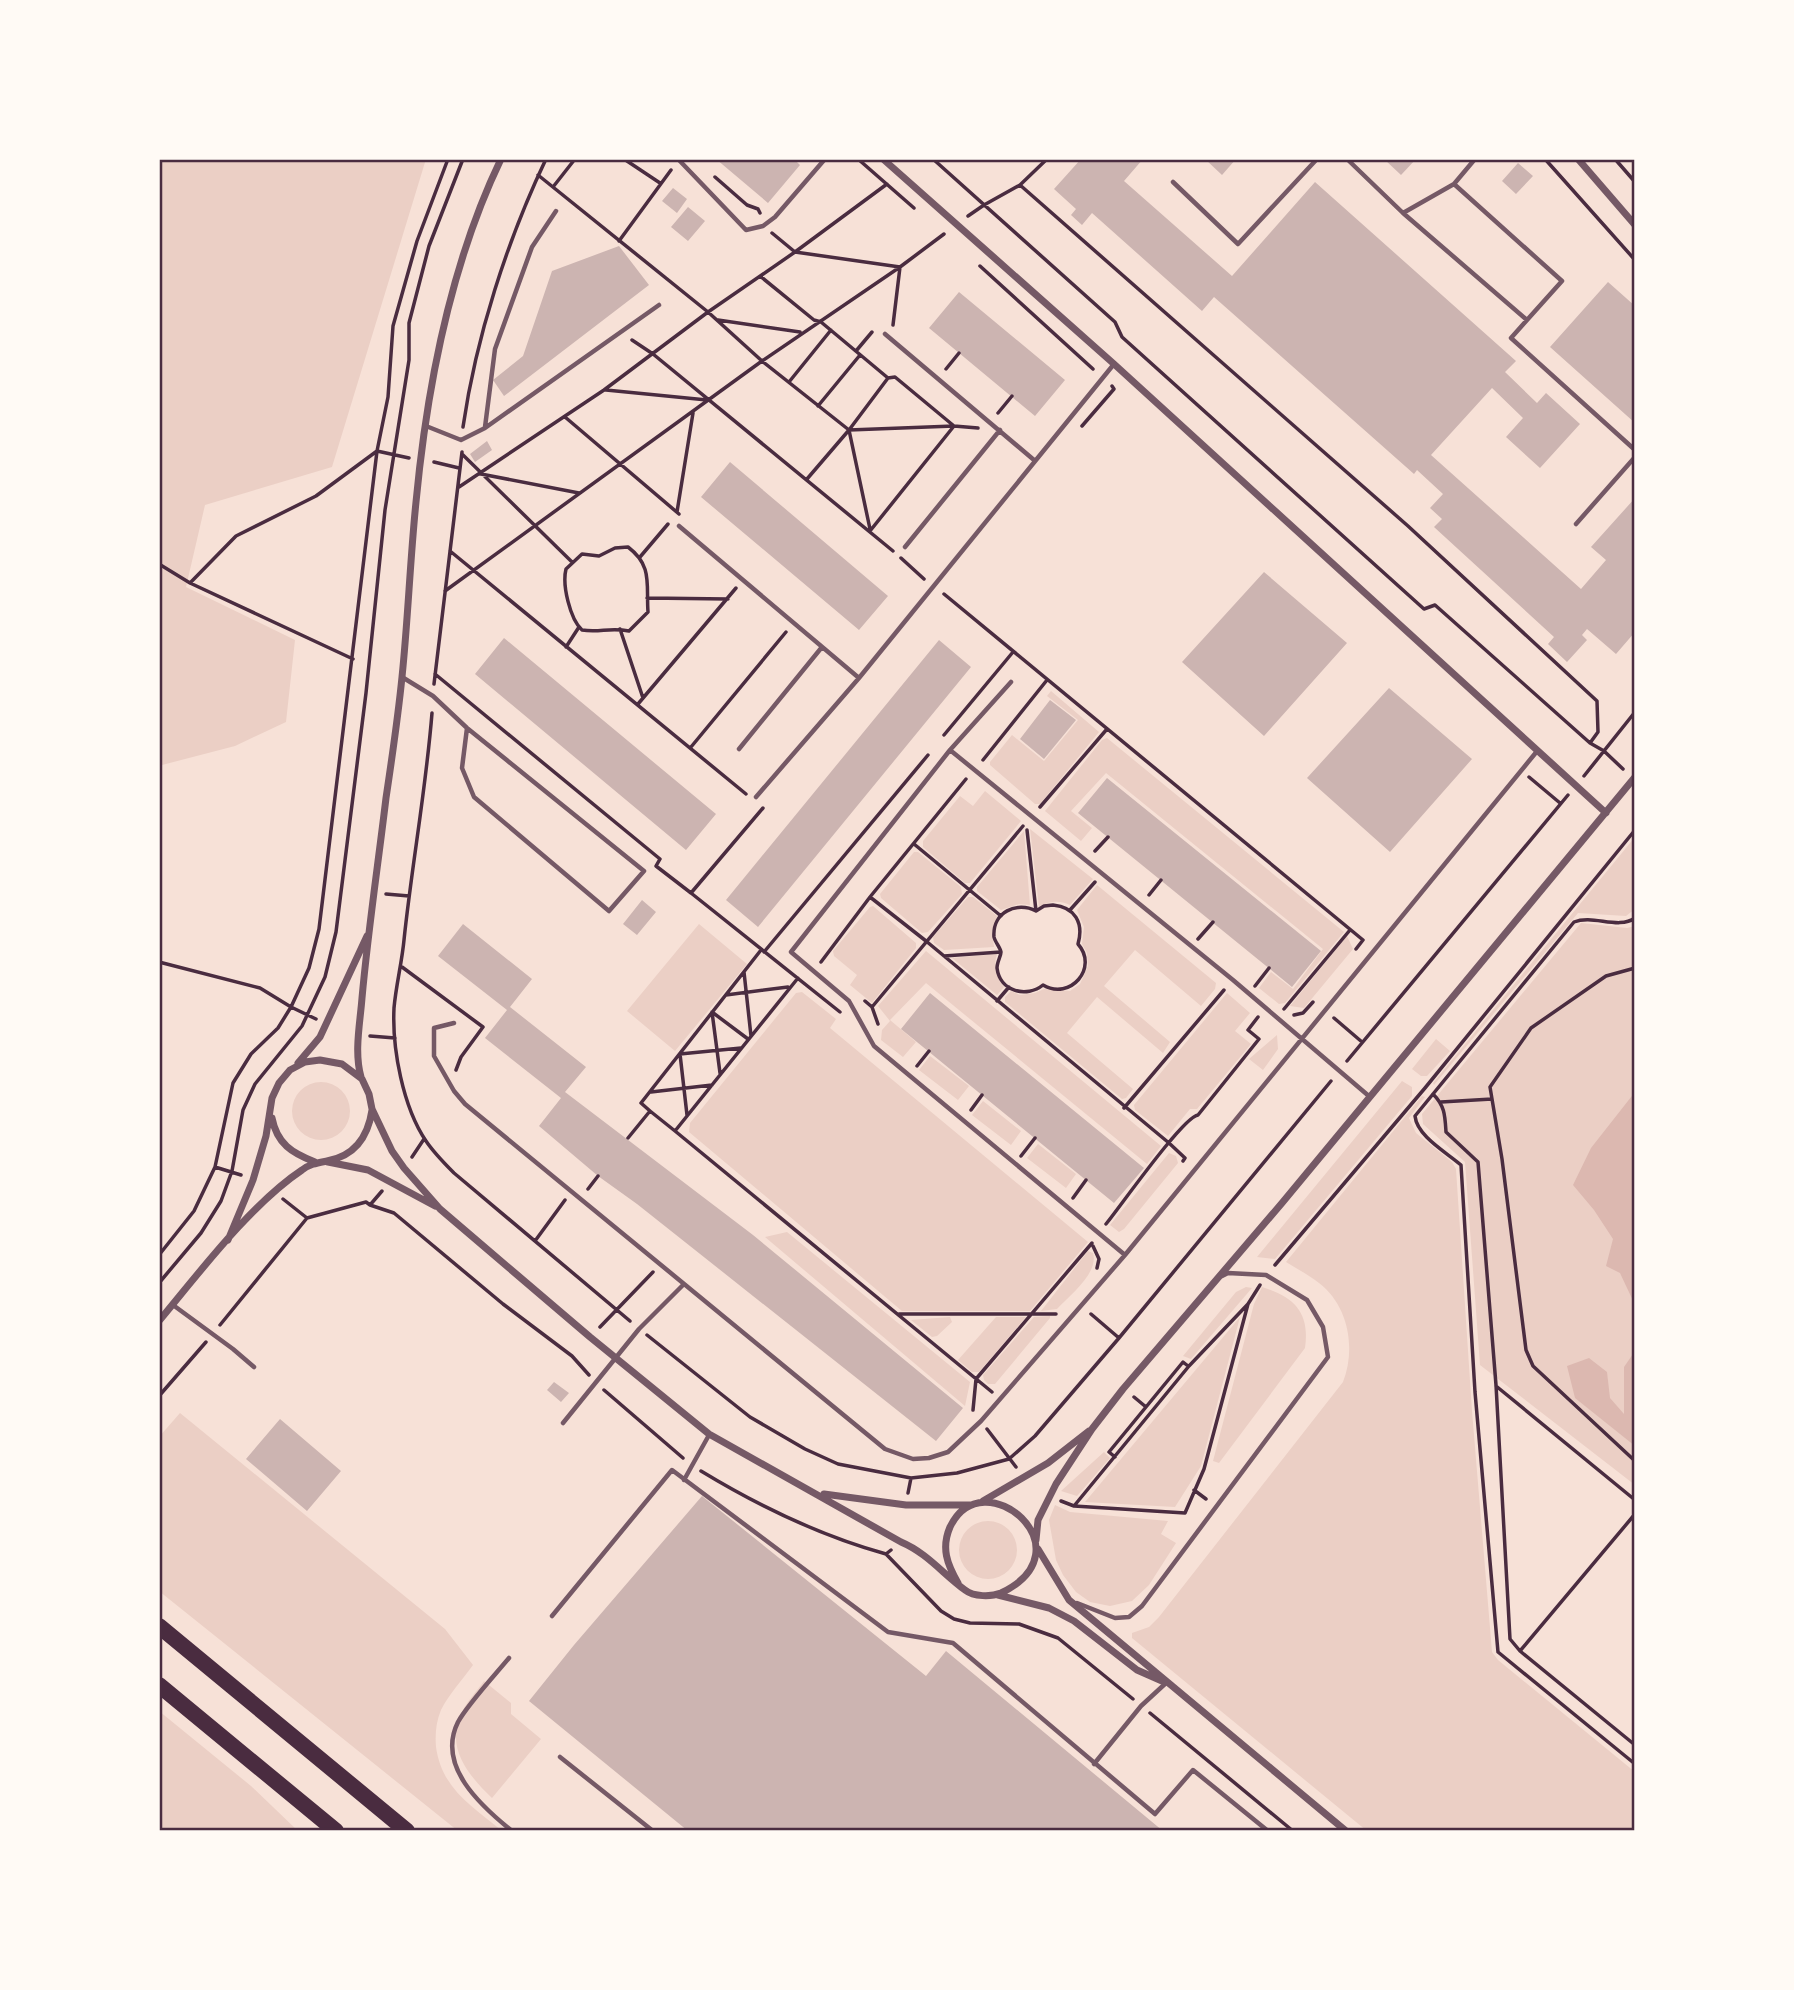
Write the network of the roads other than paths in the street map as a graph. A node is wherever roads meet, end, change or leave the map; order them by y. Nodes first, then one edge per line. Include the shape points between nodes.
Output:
1 (501, 159) edge
2 (825, 159) edge
3 (883, 159) edge
4 (1317, 159) edge
5 (1347, 159) edge
6 (1475, 159) edge
7 (1578, 159) edge
8 (679, 160) edge
9 (1173, 182) dead end
10 (1454, 184) junction
11 (556, 211) dead end
12 (1403, 213) junction
13 (1635, 225) edge
14 (659, 305) dead end
15 (1527, 320) junction
16 (885, 334) dead end
17 (1114, 364) junction
18 (426, 426) junction
19 (485, 428) junction
20 (1000, 430) junction
21 (1635, 450) edge
22 (1635, 457) edge
23 (1034, 460) junction
24 (1576, 524) dead end
25 (678, 526) dead end
26 (905, 547) dead end
27 (822, 647) junction
28 (402, 677) junction
29 (859, 678) junction
30 (1011, 682) dead end
31 (467, 728) junction
32 (738, 749) dead end
33 (950, 750) junction
34 (1538, 750) junction
35 (1634, 778) edge
36 (755, 798) road end
37 (1606, 813) junction
38 (370, 929) junction
39 (454, 1023) dead end
40 (1301, 1037) junction
41 (290, 1070) junction
42 (362, 1079) junction
43 (1370, 1097) junction
44 (372, 1109) junction
45 (271, 1114) junction
46 (327, 1161) junction
47 (315, 1163) junction
48 (440, 1209) junction
49 (228, 1240) junction
50 (1125, 1255) junction
51 (1219, 1278) junction
52 (683, 1285) junction
53 (173, 1305) junction
54 (159, 1321) edge
55 (616, 1358) junction
56 (254, 1367) dead end
57 (563, 1423) dead end
58 (1092, 1429) junction
59 (709, 1434) junction
60 (684, 1480) junction
61 (804, 1486) junction
62 (983, 1501) junction
63 (971, 1505) junction
64 (1037, 1545) junction
65 (958, 1583) junction
66 (997, 1594) junction
67 (1069, 1600) junction
68 (552, 1616) dead end
69 (159, 1626) edge
70 (509, 1658) dead end
71 (1166, 1683) junction
72 (159, 1685) edge
73 (559, 1757) dead end
74 (1094, 1764) junction
75 (336, 1831) edge
76 (407, 1831) edge
77 (512, 1831) edge
78 (653, 1831) edge
79 (1268, 1831) edge
80 (1346, 1831) edge

1 - 18 street via 476,219 450,303
2 - 8 lane via 775,217 746,230
3 - 17 street
4 - 9 lane via 1238,244
5 - 12 lane
6 - 10 lane
7 - 13 street
10 - 12 lane
10 - 15 lane via 1562,281
11 - 19 lane via 532,247 495,349
12 - 15 lane
14 - 19 lane
15 - 21 lane via 1511,338
16 - 20 lane
17 - 23 lane
17 - 34 street
18 - 19 lane via 461,440
18 - 28 street
20 - 23 lane
20 - 26 lane
22 - 24 lane
23 - 29 lane
25 - 27 lane
27 - 29 lane
27 - 32 lane
28 - 31 lane via 433,696
28 - 38 street
29 - 36 lane
30 - 33 lane
31 - 31 lane via 462,768 474,797 609,911 644,871
33 - 40 lane
33 - 50 lane via 791,952 849,1001 874,1046
34 - 37 street
34 - 40 lane
35 - 37 street
37 - 43 street
38 - 41 street via 320,1037
38 - 42 street via 358,1050
39 - 52 lane via 434,1028 434,1056 454,1091
40 - 43 lane
40 - 50 lane
41 - 42 street via 320,1060 342,1064
41 - 45 street via 275,1090
42 - 44 street
43 - 51 street
44 - 46 street via 370,1125 358,1145
44 - 48 street via 392,1151
45 - 47 street via 282,1143
45 - 49 street via 253,1180
46 - 47 street
46 - 48 street via 368,1170
47 - 49 street via 274,1192
48 - 55 street
49 - 53 street
50 - 52 lane via 981,1421 948,1452 929,1458 913,1459 885,1449
51 - 58 street
51 - 67 lane via 1228,1273 1266,1275 1307,1300 1323,1327 1328,1357 1142,1606 1129,1617 1115,1618
52 - 55 lane
53 - 54 street
53 - 56 lane
55 - 57 lane
55 - 59 street
58 - 62 street via 1048,1463
58 - 64 street via 1038,1520
59 - 60 lane
59 - 61 street
60 - 68 lane via 672,1470
60 - 74 lane via 888,1632 953,1643
61 - 63 street via 842,1498 906,1505
61 - 65 street via 917,1548
62 - 63 street
62 - 64 street via 1016,1512
63 - 65 street via 957,1515 946,1537 946,1561
64 - 66 street via 1024,1577
64 - 67 street
65 - 66 street via 966,1592
66 - 71 street via 1049,1608 1137,1670
67 - 71 street
69 - 76 highway
70 - 77 lane via 458,1723 451,1746 462,1780
71 - 74 lane
71 - 80 street
72 - 75 highway
73 - 78 lane
74 - 79 lane via 1155,1814 1193,1770

